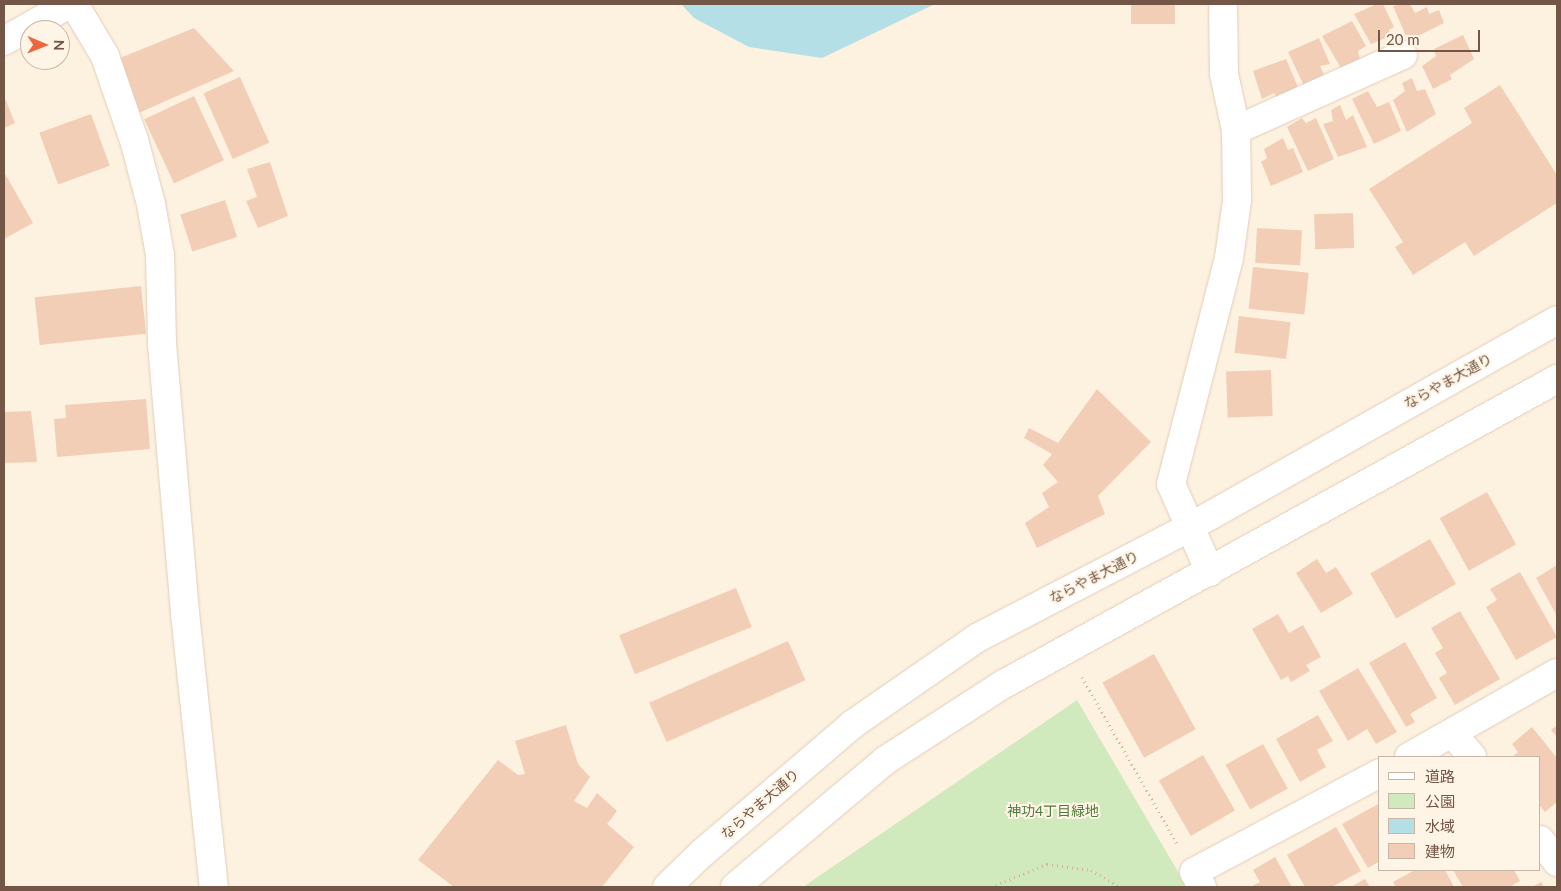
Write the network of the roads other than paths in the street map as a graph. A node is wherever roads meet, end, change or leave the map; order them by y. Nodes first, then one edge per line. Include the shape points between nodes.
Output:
1 (69, 4) edge
2 (74, 4) edge
3 (1223, 4) edge
4 (4, 41) edge
5 (1403, 56) dead end
6 (1236, 130) junction
7 (1557, 320) edge
8 (1557, 379) edge
9 (1190, 527) junction
10 (1210, 572) junction
11 (1557, 673) edge
12 (1453, 734) junction
13 (1411, 756) edge
14 (1471, 756) edge
15 (1378, 774) edge
16 (1541, 841) edge
17 (1557, 862) edge
18 (1198, 879) edge
19 (214, 887) edge
20 (667, 887) edge
21 (735, 887) edge

1 - 4 street
2 - 19 street via 104,56 134,140 160,255 162,344 185,613
3 - 6 street via 1224,74
5 - 6 street
6 - 9 street via 1237,200 1229,258 1172,484
7 - 9 street, ならやま大通り
8 - 10 street
9 - 10 street
9 - 20 street, ならやま大通り via 976,638 853,724
10 - 21 street via 1065,648 886,760
11 - 12 street
12 - 13 street
12 - 14 street
15 - 18 street
16 - 17 street

